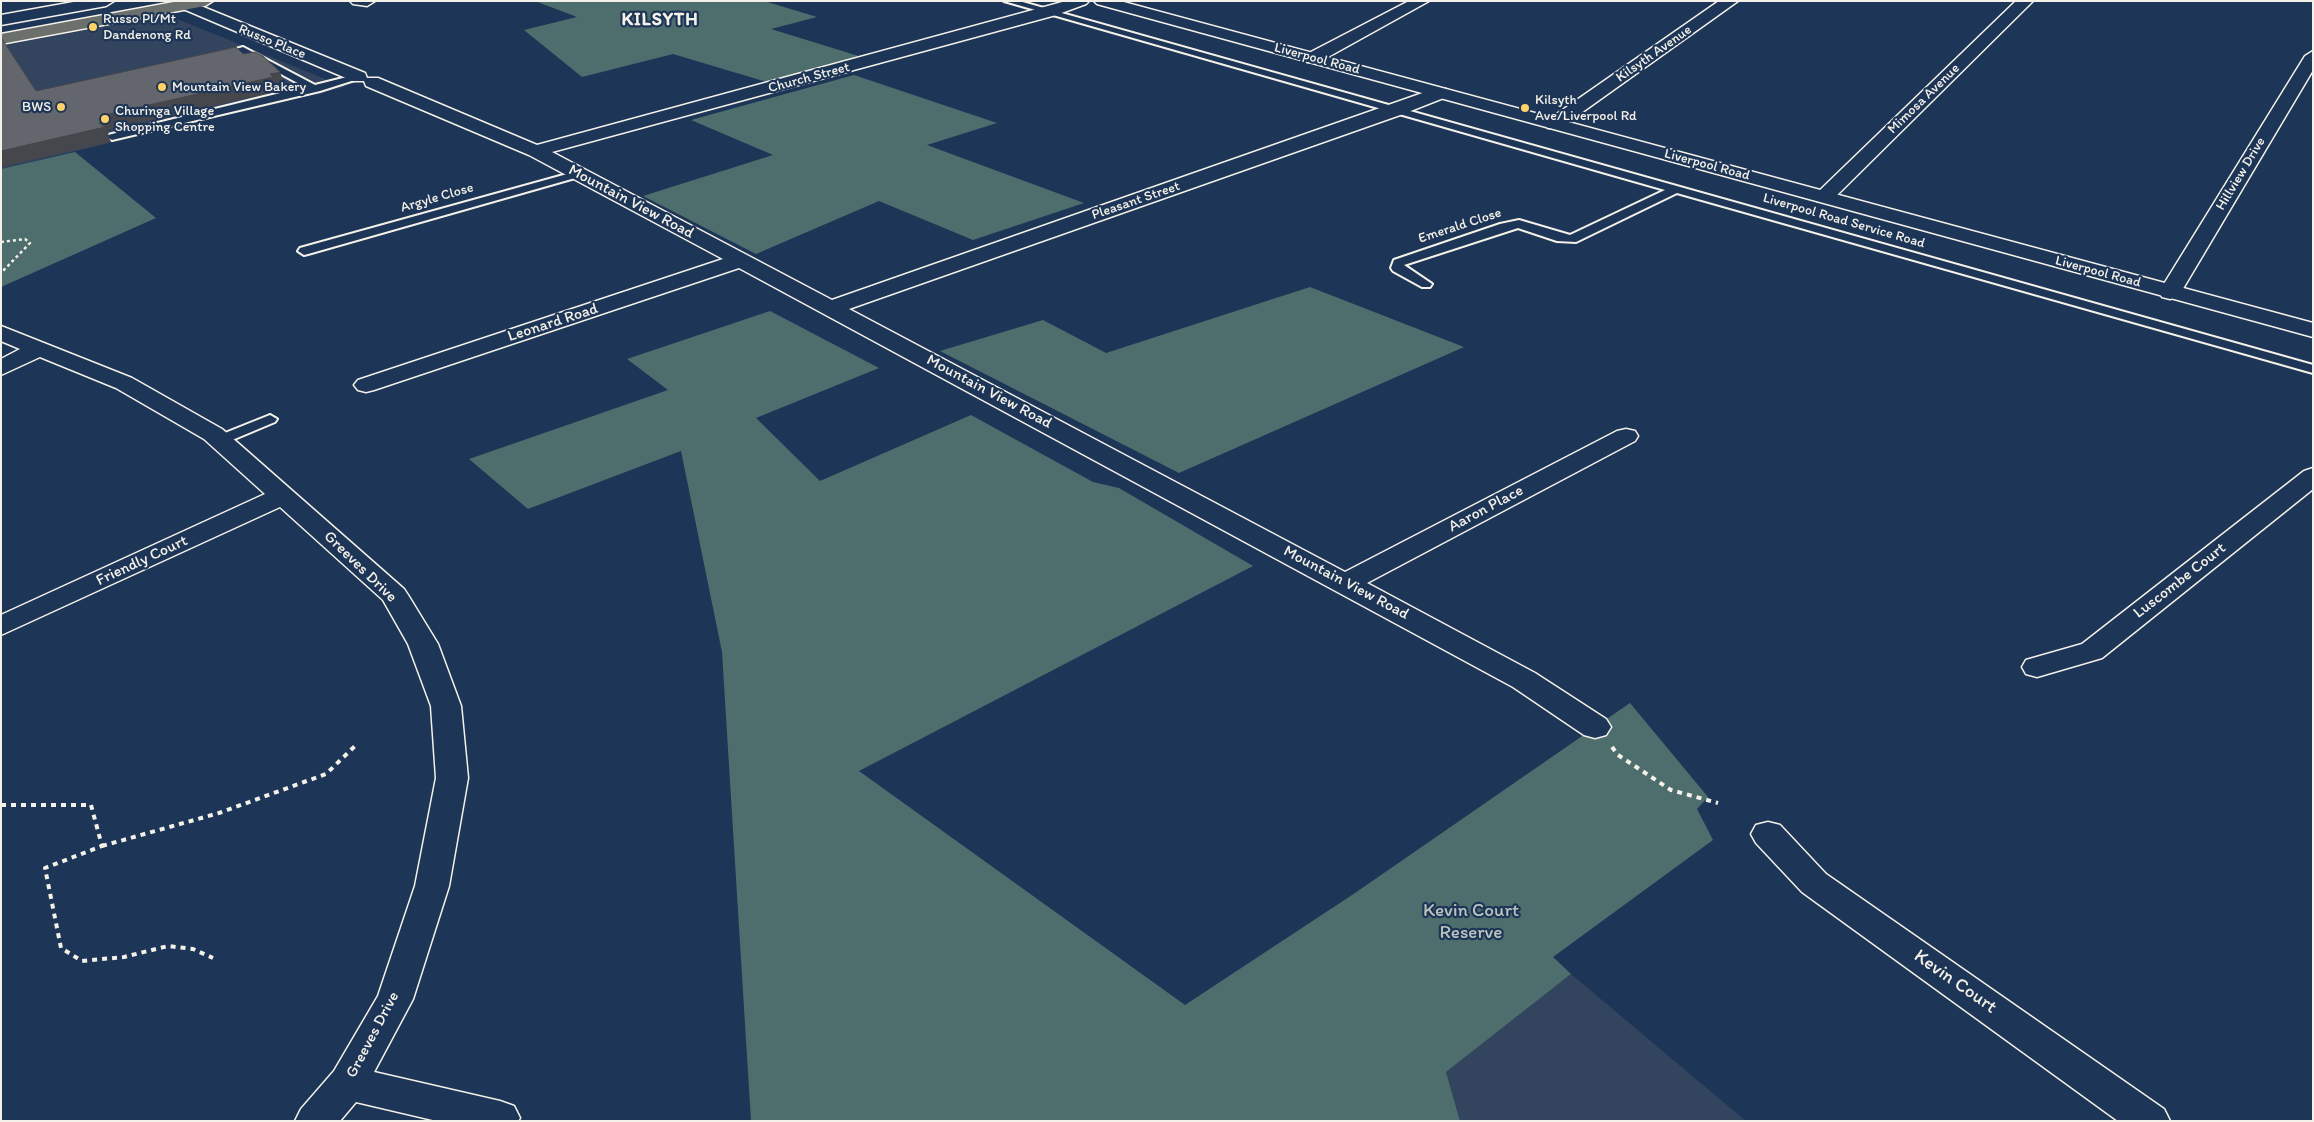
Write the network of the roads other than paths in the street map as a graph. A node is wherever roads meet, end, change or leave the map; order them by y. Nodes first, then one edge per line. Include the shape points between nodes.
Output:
1 (106, 1) edge
2 (146, 1) edge
3 (206, 1) edge
4 (358, 1) edge
5 (367, 1) edge
6 (1008, 1) edge
7 (1081, 1) edge
8 (1102, 1) edge
9 (1421, 1) edge
10 (1730, 1) edge
11 (2024, 1) edge
12 (184, 3) edge
13 (1050, 12) junction
14 (1, 20) edge
15 (1, 28) edge
16 (1, 39) edge
17 (224, 54) edge
18 (2313, 56) edge
19 (1313, 58) junction
20 (365, 79) junction
21 (299, 80) junction
22 (283, 84) dead end
23 (316, 88) junction
24 (1440, 93) junction
25 (1397, 110) junction
26 (1554, 124) junction
27 (112, 138) dead end
28 (536, 151) junction
29 (578, 174) junction
30 (1676, 189) junction
31 (1824, 197) junction
32 (304, 251) dead end
33 (741, 260) junction
34 (1426, 284) dead end
35 (2170, 292) junction
36 (831, 308) junction
37 (2313, 330) edge
38 (1, 333) edge
39 (39, 348) junction
40 (1, 368) edge
41 (2313, 369) edge
42 (366, 385) dead end
43 (270, 419) dead end
44 (1626, 436) dead end
45 (220, 440) junction
46 (2313, 476) edge
47 (283, 496) junction
48 (1346, 583) junction
49 (1, 626) edge
50 (2037, 667) dead end
51 (1595, 726) road end
52 (1768, 834) dead end
53 (348, 1082) junction
54 (500, 1118) dead end
55 (315, 1121) edge
56 (2150, 1121) edge

1 - 14 street
2 - 15 main road
3 - 12 main road
4 - 5 street
6 - 13 lane, Liverpool Road Service Road
7 - 13 street, Church Street
8 - 19 street, Liverpool Road
9 - 19 street
10 - 26 street, Kilsyth Avenue
11 - 31 street, Mimosa Avenue
12 - 16 main road
12 - 20 street, Russo Place
13 - 25 lane, Liverpool Road Service Road
13 - 28 street, Church Street
17 - 21 lane via 243,50
18 - 35 street, Hillview Drive
19 - 24 street, Liverpool Road
20 - 23 lane
20 - 28 street, Mountain View Road
21 - 22 lane
21 - 23 lane
23 - 27 lane
24 - 25 street, Pleasant Street
24 - 26 street, Liverpool Road
25 - 30 lane, Liverpool Road Service Road
25 - 36 street, Pleasant Street
26 - 31 street, Liverpool Road
28 - 29 street, Mountain View Road
29 - 32 lane, Argyle Close
29 - 33 street, Mountain View Road
30 - 34 lane, Emerald Close via 1572,240 1529,225 1504,226 1398,264 1397,268
30 - 41 lane, Liverpool Road Service Road
31 - 35 street, Liverpool Road
33 - 36 street, Mountain View Road
33 - 42 street, Leonard Road
35 - 37 street, Liverpool Road
36 - 48 street, Mountain View Road
38 - 39 street, Greeves Drive
39 - 40 street
39 - 45 street, Greeves Drive via 124,383
43 - 45 lane
44 - 48 street, Aaron Place
45 - 47 street, Greeves Drive
46 - 50 street, Luscombe Court via 2092,651
47 - 49 street, Friendly Court
47 - 53 street, Greeves Drive via 394,595 423,644 446,706 452,778 432,886 395,999
48 - 51 street, Mountain View Road via 1524,680
52 - 56 street, Kevin Court via 1814,883
53 - 54 street
53 - 55 street, Greeves Drive

